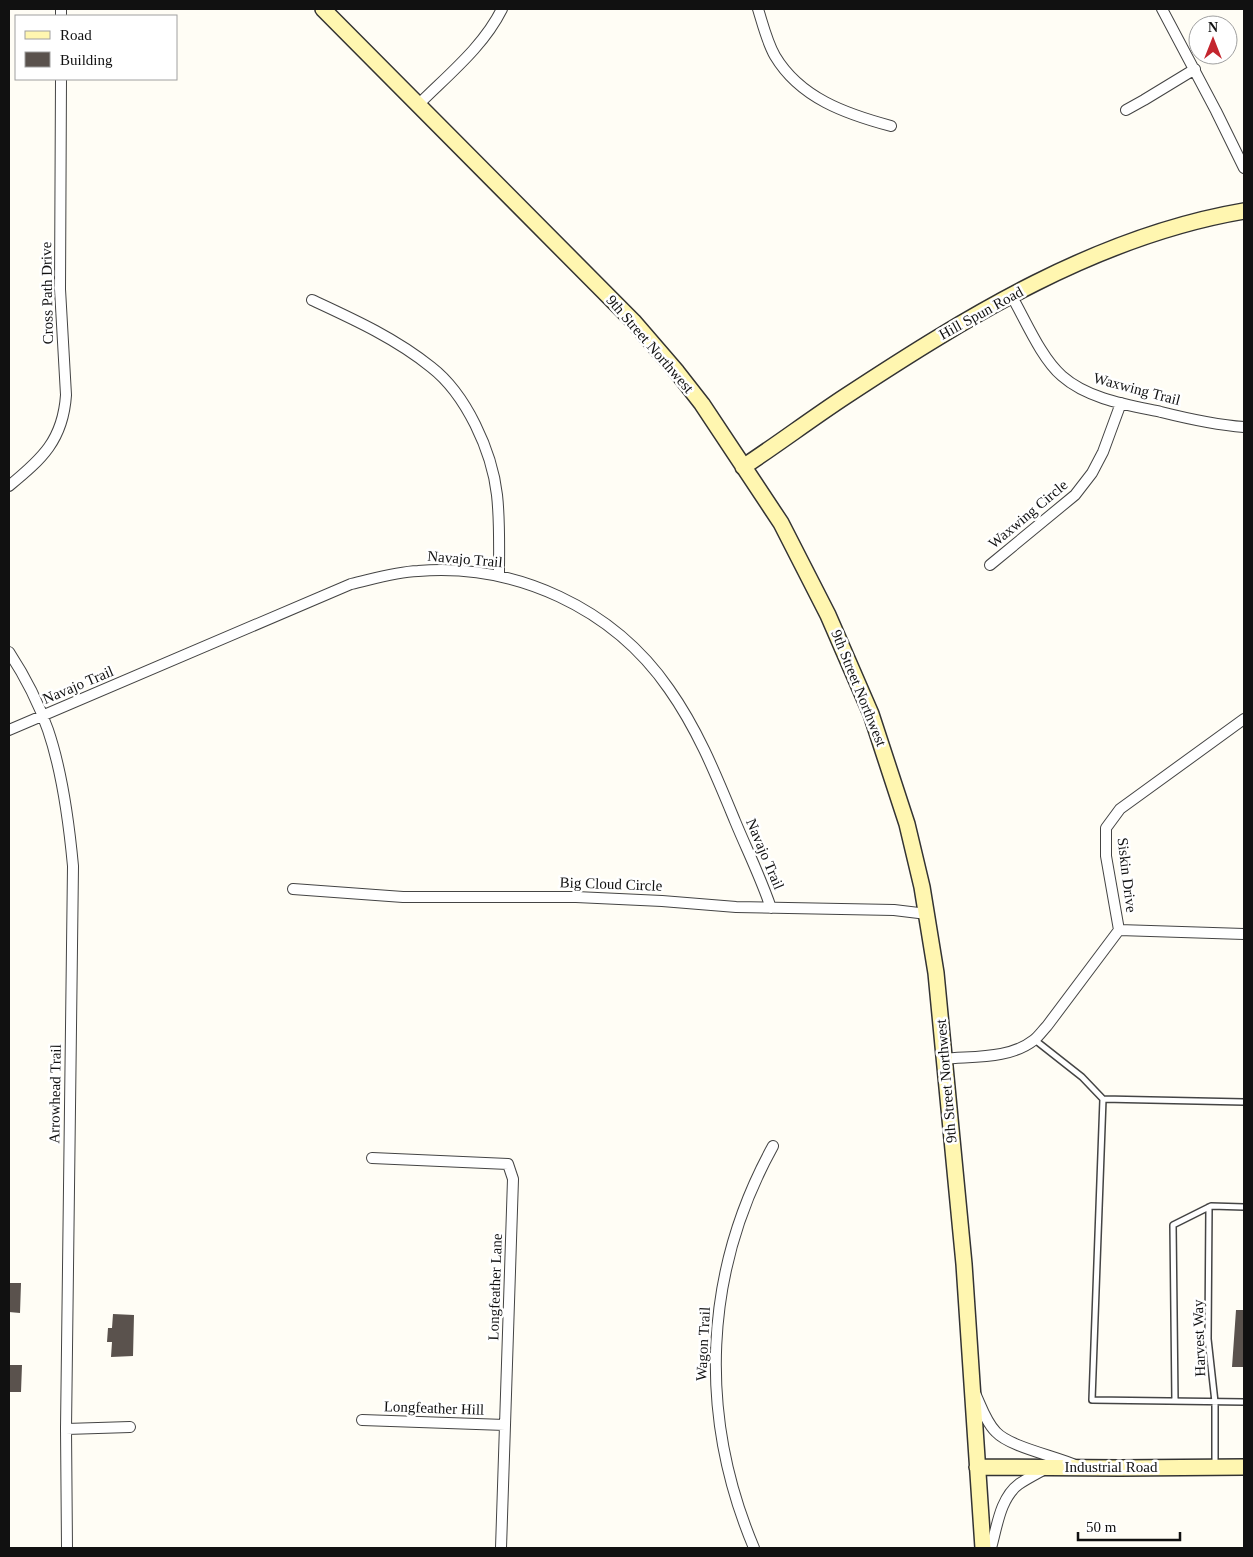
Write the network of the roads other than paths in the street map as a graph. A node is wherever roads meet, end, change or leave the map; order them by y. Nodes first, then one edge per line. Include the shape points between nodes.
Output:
1 (323, 9) edge
2 (502, 9) edge
3 (758, 9) edge
4 (1162, 9) edge
5 (1195, 70) junction
6 (61, 80) edge
7 (419, 104) junction
8 (1126, 110) dead end
9 (891, 126) dead end
10 (1244, 168) edge
11 (1244, 211) edge
12 (1011, 295) junction
13 (312, 300) dead end
14 (1121, 403) junction
15 (1244, 428) edge
16 (742, 467) junction
17 (9, 486) edge
18 (990, 565) dead end
19 (498, 575) junction
20 (9, 652) edge
21 (42, 716) junction
22 (1244, 719) edge
23 (9, 730) edge
24 (293, 889) dead end
25 (771, 908) junction
26 (927, 914) junction
27 (1119, 930) junction
28 (1244, 934) edge
29 (1035, 1040) junction
30 (944, 1059) junction
31 (1103, 1099) junction
32 (1244, 1102) edge
33 (773, 1146) dead end
34 (372, 1158) dead end
35 (1209, 1207) junction
36 (1244, 1207) edge
37 (973, 1389) junction
38 (1175, 1401) junction
39 (1215, 1402) junction
40 (1244, 1402) edge
41 (362, 1420) dead end
42 (505, 1425) junction
43 (130, 1427) dead end
44 (66, 1429) junction
45 (977, 1467) junction
46 (1047, 1467) junction
47 (1081, 1467) junction
48 (1215, 1467) junction
49 (1244, 1467) edge
50 (67, 1548) edge
51 (501, 1548) edge
52 (754, 1548) edge
53 (983, 1548) edge
54 (991, 1548) edge

1 - 7 street, 9th Street Northwest
2 - 7 street via 481,42
3 - 9 street via 774,55 803,89 843,111
4 - 5 street
5 - 8 street
5 - 10 street
6 - 17 street, Cross Path Drive via 60,289 66,395 64,412 59,430 40,458
7 - 16 street, 9th Street Northwest via 639,329 702,404
11 - 12 street, Hill Spun Road via 1180,226 1114,248
12 - 14 street, Waxwing Trail via 1047,359 1060,375 1078,387
12 - 16 street, Hill Spun Road via 933,340
13 - 19 street via 394,340 431,367 456,392 472,417 495,481 500,530
14 - 15 street, Waxwing Trail
14 - 18 street, Waxwing Circle via 1103,452 1076,495
16 - 26 street, 9th Street Northwest via 780,522 802,564 871,714 907,824
19 - 21 street, Navajo Trail via 418,570 351,584
19 - 25 street, Navajo Trail via 550,591 589,612 637,651 669,688 707,754
20 - 21 street, Arrowhead Trail
21 - 23 street, Navajo Trail
21 - 44 street, Arrowhead Trail via 52,742 62,788 72,866
22 - 27 street, Siskin Drive via 1120,809 1106,828 1106,856
24 - 25 street, Big Cloud Circle via 403,897 576,897
25 - 26 street, Big Cloud Circle via 894,910
26 - 30 street, 9th Street Northwest
27 - 28 street
27 - 29 street, Siskin Drive
29 - 30 street, Siskin Drive via 1006,1053
29 - 31 lane via 1082,1077
30 - 37 street, 9th Street Northwest
31 - 32 lane
31 - 38 lane via 1092,1400
33 - 52 street, Wagon Trail via 736,1229 719,1309 715,1364 717,1414 725,1461
34 - 42 street, Longfeather Lane via 508,1164 513,1179 513,1206
35 - 36 lane
35 - 38 lane via 1173,1225
35 - 39 lane, Harvest Way via 1208,1339
37 - 45 street, 9th Street Northwest
37 - 47 street via 987,1419 1002,1437
38 - 39 lane
39 - 40 lane
39 - 48 lane, Harvest Way
41 - 42 street, Longfeather Hill
42 - 51 street, Longfeather Lane
43 - 44 street
44 - 50 street, Arrowhead Trail
45 - 46 street, Industrial Road
45 - 53 street, 9th Street Northwest
46 - 47 street, Industrial Road
46 - 54 street via 1020,1483 1005,1500
47 - 48 street, Industrial Road
48 - 49 street, Industrial Road

